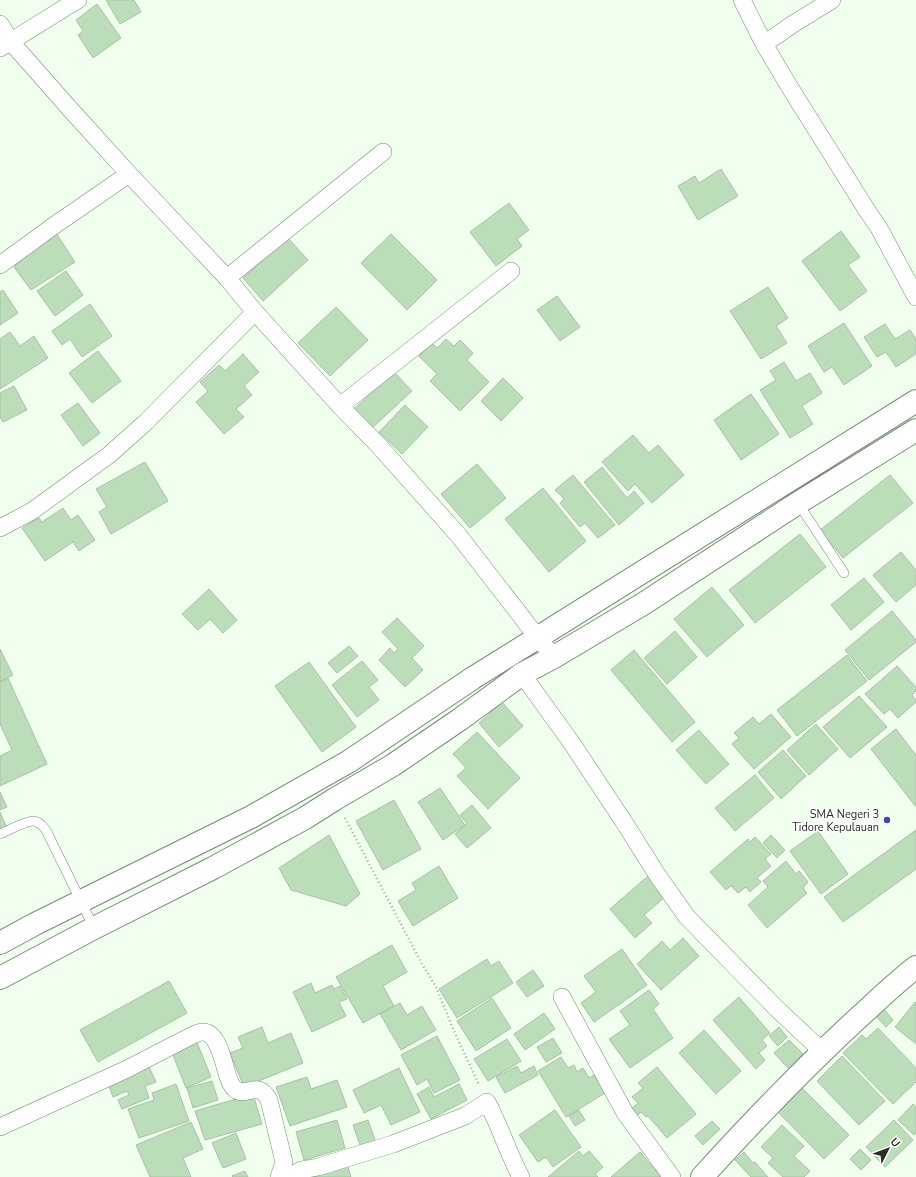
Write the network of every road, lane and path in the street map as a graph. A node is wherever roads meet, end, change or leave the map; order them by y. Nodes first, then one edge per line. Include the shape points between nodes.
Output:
1 (78, 0) edge
2 (742, 0) edge
3 (832, 0) edge
4 (0, 24) edge
5 (764, 44) junction
6 (5, 45) edge
7 (383, 152) dead end
8 (129, 174) junction
9 (0, 265) edge
10 (511, 272) dead end
11 (227, 278) junction
12 (916, 297) edge
13 (255, 312) junction
14 (916, 401) edge
15 (340, 406) junction
16 (916, 430) edge
17 (798, 503) junction
18 (0, 528) edge
19 (844, 573) dead end
20 (538, 638) junction
21 (554, 657) junction
22 (522, 674) junction
23 (335, 799) junction
24 (0, 834) edge
25 (80, 902) junction
26 (94, 928) junction
27 (0, 943) edge
28 (916, 967) edge
29 (0, 978) edge
30 (562, 998) dead end
31 (822, 1052) junction
32 (487, 1102) junction
33 (0, 1127) edge
34 (278, 1177) edge
35 (289, 1177) edge
36 (522, 1177) edge
37 (672, 1177) edge
38 (702, 1177) edge

1 - 6 street
2 - 5 street
3 - 5 street
4 - 6 street
5 - 12 street via 880,228
6 - 8 street
7 - 11 street
8 - 9 street
8 - 11 street
10 - 15 street
11 - 13 street
13 - 15 street
13 - 18 street via 109,456 32,511
14 - 20 street
15 - 20 street via 459,536
16 - 17 street
17 - 19 lane
17 - 21 street via 642,604
20 - 21 street
20 - 25 street via 341,766 251,817
21 - 22 street
22 - 23 street via 393,765
22 - 31 street via 687,917
23 - 26 street via 305,818
23 - 32 path via 436,987
24 - 25 lane via 27,822 41,824
25 - 26 lane
25 - 27 street
26 - 29 street
28 - 31 street
30 - 37 street via 625,1113
31 - 38 street via 773,1100
32 - 35 street via 465,1116 400,1142 301,1170
32 - 36 street
33 - 34 street via 127,1069 193,1035 208,1033 218,1045 228,1078 235,1090 261,1090 269,1100 284,1162

